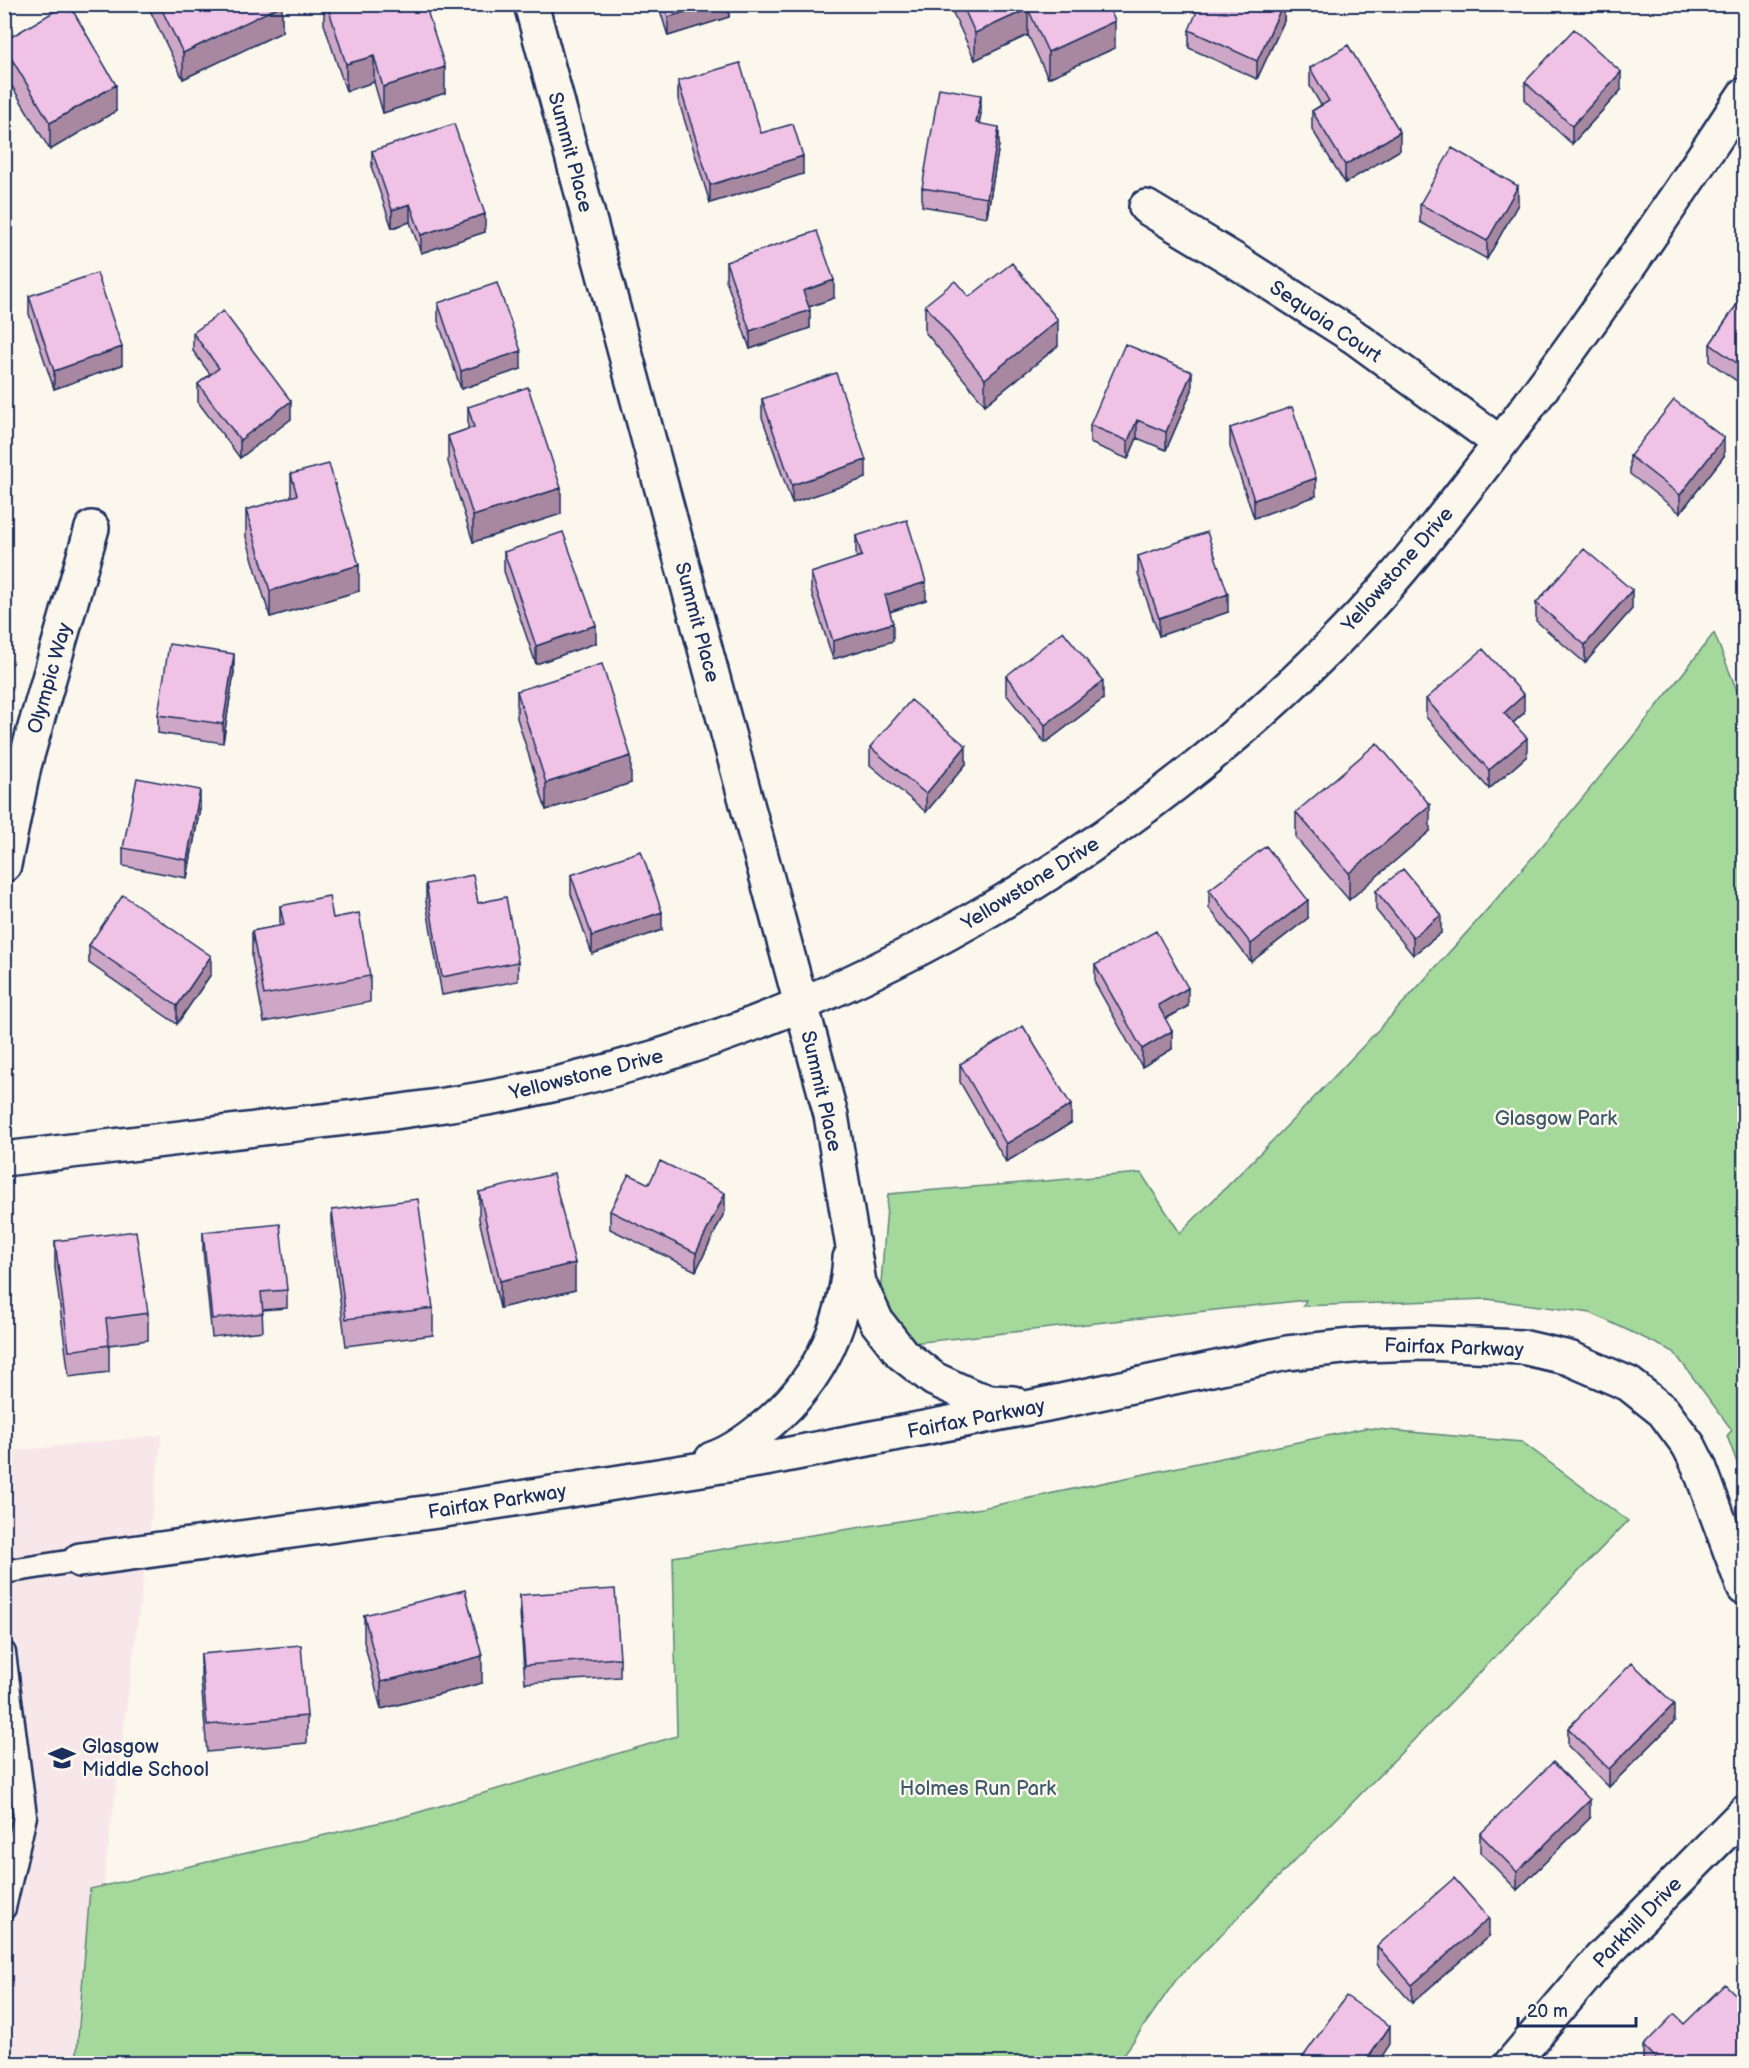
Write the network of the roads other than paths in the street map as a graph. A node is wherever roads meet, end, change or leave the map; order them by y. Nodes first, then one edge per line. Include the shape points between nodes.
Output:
1 (531, 4) edge
2 (1744, 95) edge
3 (1146, 207) dead end
4 (1500, 443) junction
5 (92, 528) dead end
6 (4, 865) edge
7 (802, 1005) junction
8 (4, 1160) edge
9 (851, 1242) junction
10 (1047, 1404) junction
11 (667, 1475) junction
12 (80, 1560) joint
13 (4, 1572) edge
14 (1744, 1588) edge
15 (4, 1653) edge
16 (1744, 1813) edge
17 (4, 1908) edge
18 (1511, 2064) edge

1 - 7 street, Summit Place
2 - 4 street, Yellowstone Drive via 1655,231
3 - 4 street, Sequoia Court via 1353,336
4 - 7 street, Yellowstone Drive via 1363,613 1284,693 1182,778 1069,862 958,929
5 - 6 street, Olympic Way via 24,765
7 - 8 street, Yellowstone Drive via 678,1051 550,1086 441,1107
7 - 9 street, Summit Place via 831,1115
9 - 10 street, Summit Place via 859,1283 877,1322 902,1354 934,1379 971,1396
9 - 11 street, Summit Place via 848,1288 834,1334 812,1377 778,1416 742,1445
10 - 11 street, Fairfax Parkway
10 - 14 street, Fairfax Parkway via 1287,1353 1361,1345 1522,1347 1569,1358 1629,1384 1663,1411 1699,1466
11 - 12 street, Fairfax Parkway
12 - 13 lane
15 - 17 lane via 25,1816
16 - 18 street, Parkhill Drive via 1601,1958

